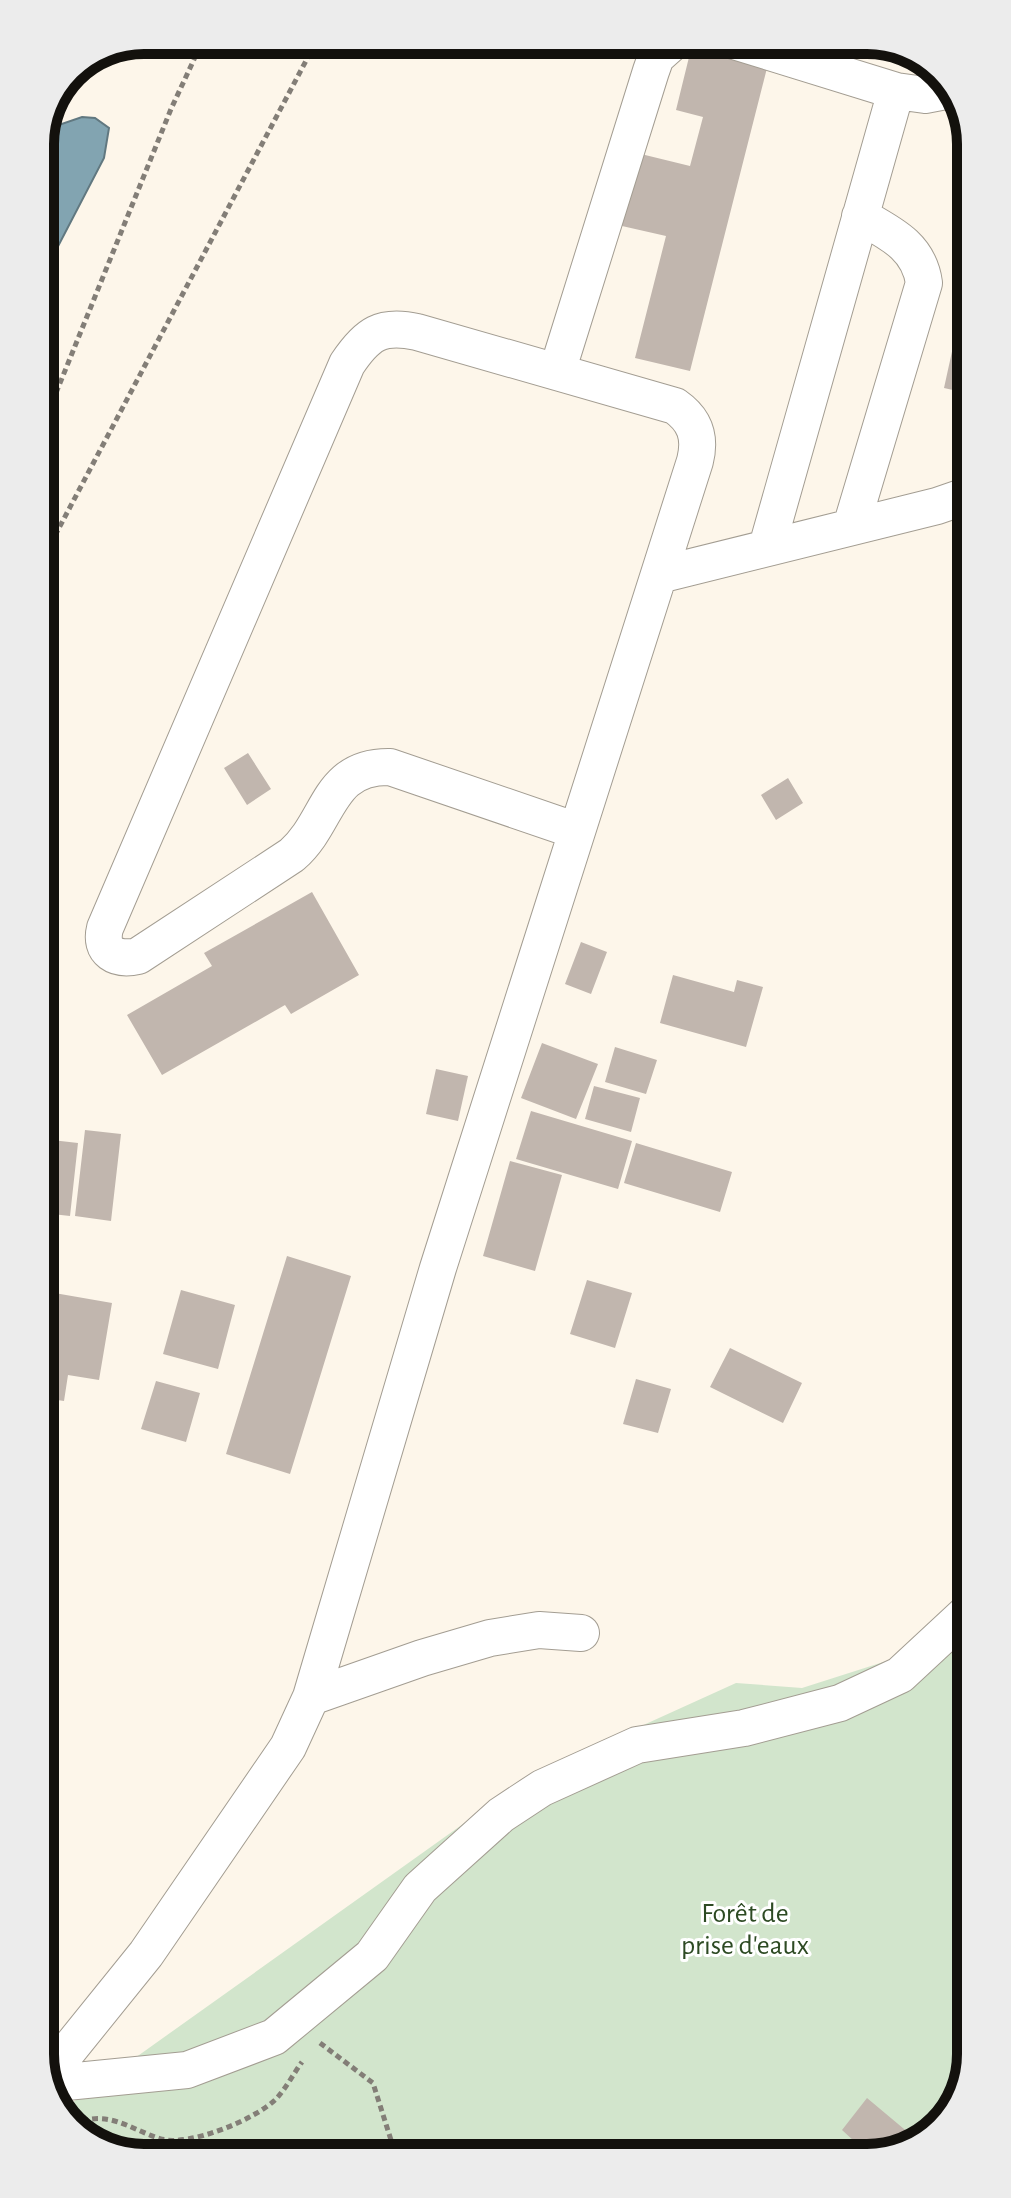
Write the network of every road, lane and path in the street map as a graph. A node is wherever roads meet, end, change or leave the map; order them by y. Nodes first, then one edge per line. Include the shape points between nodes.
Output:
1 (197, 54) edge
2 (310, 54) edge
3 (659, 54) edge
4 (776, 54) edge
5 (896, 91) junction
6 (940, 92) edge
7 (860, 216) junction
8 (557, 372) junction
9 (54, 398) edge
10 (957, 499) edge
11 (851, 527) junction
12 (54, 537) edge
13 (767, 547) junction
14 (659, 575) junction
15 (577, 831) junction
16 (957, 1622) edge
17 (581, 1633) dead end
18 (311, 1697) junction
19 (56, 2068) edge
20 (58, 2080) edge
21 (83, 2121) edge
22 (392, 2144) edge

1 - 9 path
2 - 12 path
3 - 8 street
4 - 5 street
5 - 6 street
5 - 7 street
7 - 11 street via 909,247 924,283
7 - 13 street
8 - 14 street via 675,406 693,424 698,448
8 - 15 street via 399,328 377,332 357,350 105,928 105,947 121,958 138,956 292,855 336,790 360,771 375,767 390,767
10 - 11 street
11 - 13 street
13 - 14 street
14 - 15 street
15 - 18 street via 438,1268
16 - 20 street via 900,1675 840,1703 744,1728 637,1745 542,1788 501,1815 420,1888 372,1956 274,2037 187,2070
17 - 18 street via 539,1630 490,1638
18 - 19 street via 288,1747 162,1931
21 - 22 path via 108,2118 165,2140 203,2136 276,2099 317,2041 373,2083

